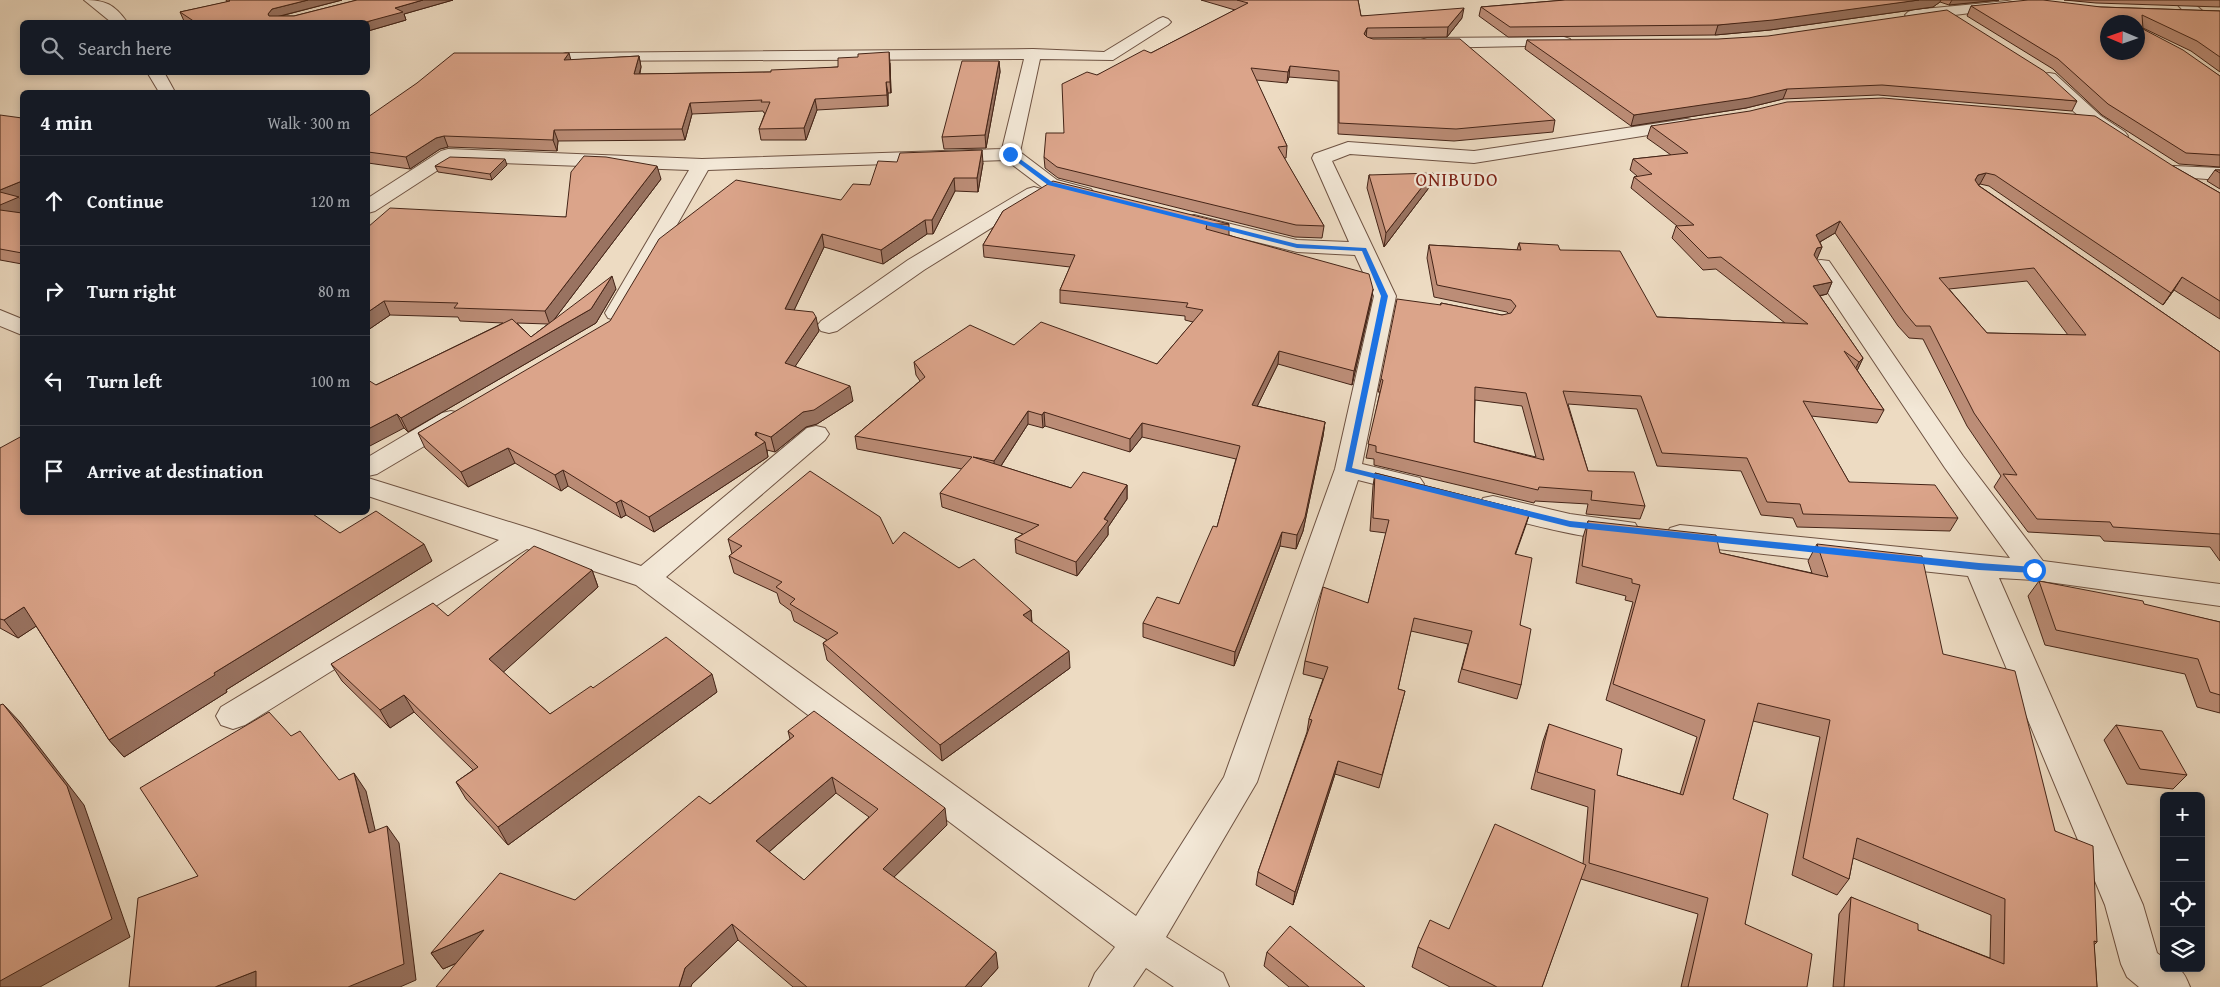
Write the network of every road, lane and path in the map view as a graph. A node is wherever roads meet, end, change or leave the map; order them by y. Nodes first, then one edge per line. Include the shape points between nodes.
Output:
1 (91, 0) edge
2 (1928, 0) edge
3 (2181, 0) edge
4 (2021, 4) edge
5 (1946, 12) junction
6 (2170, 12) edge
7 (1902, 17) edge
8 (117, 20) edge
9 (1163, 22) dead end
10 (1971, 28) edge
11 (1578, 42) edge
12 (1412, 43) edge
13 (1033, 54) junction
14 (566, 58) edge
15 (2038, 70) edge
16 (157, 75) edge
17 (166, 90) edge
18 (2065, 118) edge
19 (2095, 120) junction
20 (1707, 121) edge
21 (2135, 146) edge
22 (1010, 154) junction
23 (702, 165) junction
24 (2220, 174) edge
25 (1050, 184) junction
26 (2205, 190) edge
27 (1103, 198) edge
28 (370, 206) edge
29 (1176, 216) edge
30 (1364, 250) junction
31 (1821, 266) edge
32 (0, 317) edge
33 (829, 326) dead end
34 (20, 327) edge
35 (606, 329) edge
36 (470, 408) edge
37 (816, 434) dead end
38 (370, 467) edge
39 (1348, 469) junction
40 (370, 488) edge
41 (1435, 491) edge
42 (1464, 498) edge
43 (525, 537) junction
44 (1979, 566) junction
45 (2034, 570) junction
46 (646, 578) junction
47 (2220, 595) edge
48 (233, 716) dead end
49 (1141, 943) junction
50 (1109, 987) edge
51 (1209, 987) edge
52 (2170, 987) edge

1 - 8 street
2 - 5 street
3 - 6 street via 2205,14
4 - 5 street
5 - 7 street
5 - 10 street
9 - 13 street via 1106,57
11 - 12 street
13 - 14 street
13 - 22 street
15 - 19 street
16 - 17 street
18 - 19 street
19 - 21 street
20 - 30 street via 1474,157 1348,148 1321,158
22 - 23 street
22 - 25 street
23 - 28 street via 448,155
23 - 35 street
24 - 26 street via 2166,167
25 - 27 street
25 - 33 street via 916,265
29 - 30 street via 1297,246
30 - 39 street via 1394,298
31 - 45 street via 1954,462
32 - 34 street
36 - 38 street
37 - 46 street
39 - 41 street
39 - 49 street via 1240,782
40 - 43 street
42 - 44 street via 1570,524
43 - 46 street
43 - 48 street
44 - 45 street
44 - 52 street via 2124,905 2141,964
45 - 47 street
46 - 49 street
49 - 50 street
49 - 51 street

